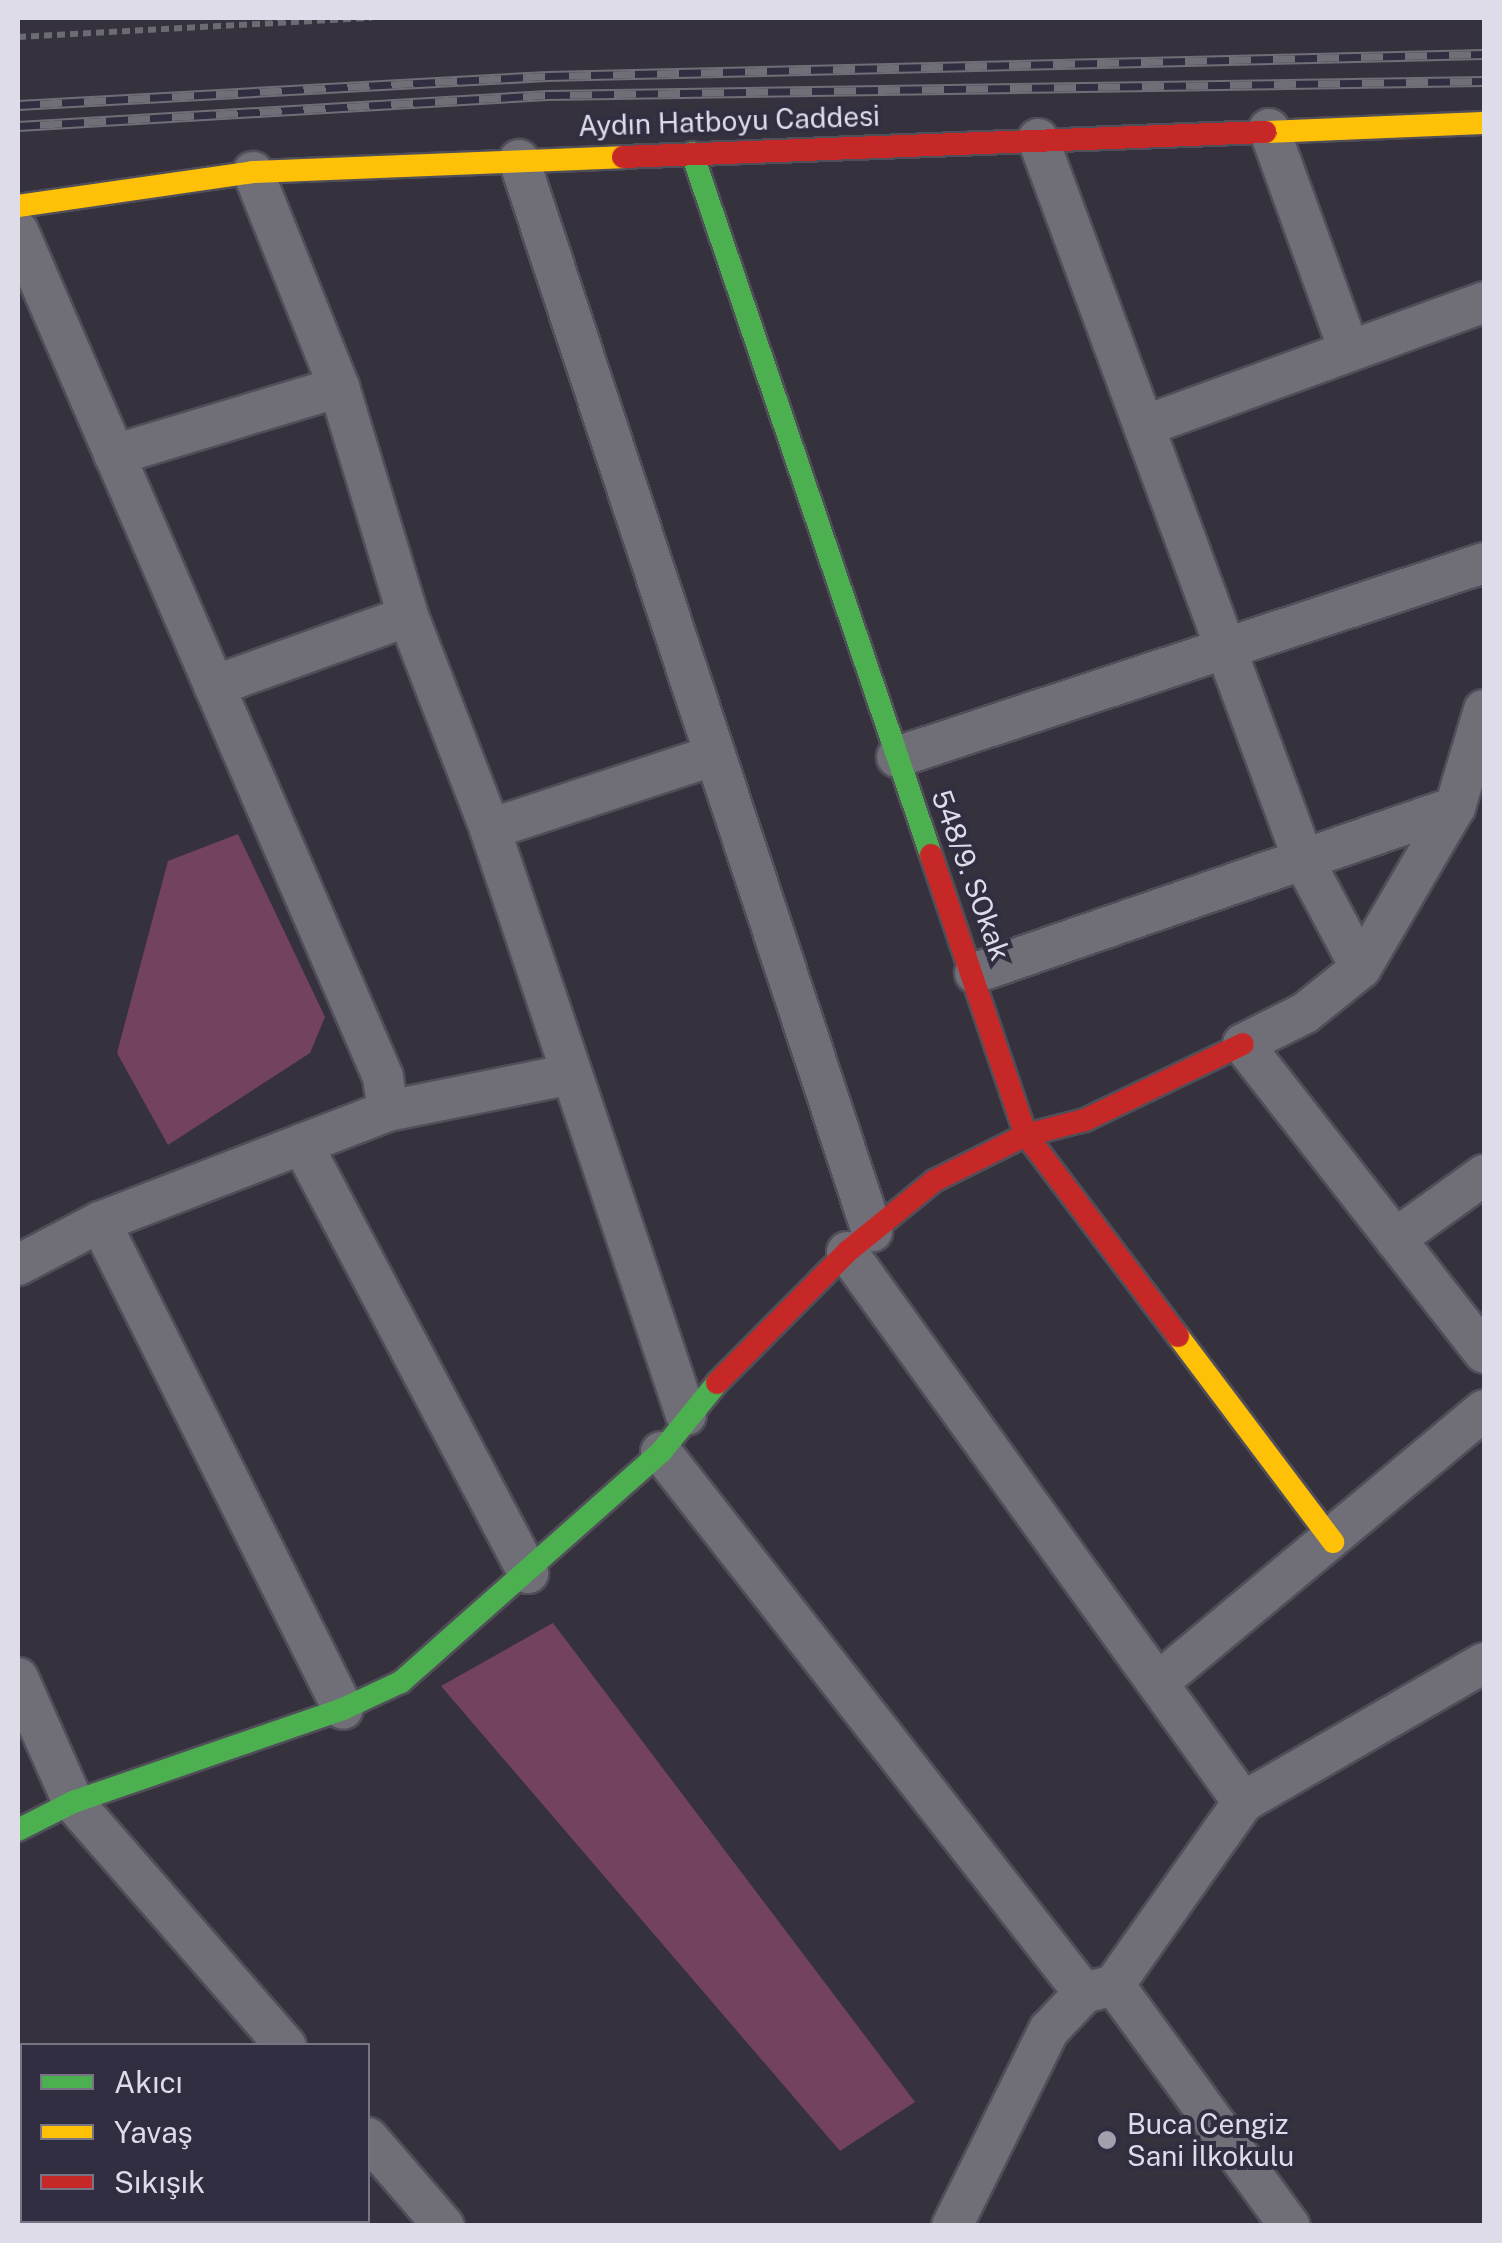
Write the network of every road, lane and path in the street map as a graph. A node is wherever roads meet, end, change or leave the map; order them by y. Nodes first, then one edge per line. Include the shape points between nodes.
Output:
1 (371, 18) edge
2 (18, 37) edge
3 (1446, 122) junction
4 (1484, 123) edge
5 (1269, 130) junction
6 (1484, 131) edge
7 (1038, 139) junction
8 (692, 152) junction
9 (519, 160) junction
10 (253, 172) junction
11 (18, 206) edge
12 (18, 230) edge
13 (1484, 302) edge
14 (1349, 350) junction
15 (339, 386) junction
16 (1144, 426) junction
17 (114, 454) junction
18 (1484, 563) edge
19 (408, 616) junction
20 (1223, 648) junction
21 (214, 686) junction
22 (1484, 710) edge
23 (715, 754) junction
24 (897, 756) junction
25 (1456, 807) junction
26 (490, 829) junction
27 (1304, 861) junction
28 (1361, 968) junction
29 (975, 973) junction
30 (1243, 1044) junction
31 (571, 1074) junction
32 (388, 1111) junction
33 (1026, 1135) junction
34 (302, 1144) junction
35 (1484, 1175) edge
36 (100, 1222) junction
37 (1395, 1239) junction
38 (859, 1242) junction
39 (18, 1265) edge
40 (1484, 1353) edge
41 (1484, 1410) edge
42 (686, 1416) junction
43 (661, 1452) junction
44 (1333, 1542) junction
45 (528, 1573) junction
46 (1484, 1664) edge
47 (18, 1678) edge
48 (1160, 1681) junction
49 (343, 1709) junction
50 (73, 1802) junction
51 (1243, 1802) junction
52 (18, 1830) edge
53 (1099, 1989) junction
54 (283, 2043) edge
55 (370, 2140) edge
56 (444, 2226) edge
57 (952, 2226) edge
58 (1290, 2226) edge

1 - 2 path
3 - 4 street, Aydın Hatboyu Caddesi
3 - 5 street, Aydın Hatboyu Caddesi
3 - 6 street, Aydın Hatboyu Caddesi
5 - 7 street, Aydın Hatboyu Caddesi
5 - 14 street
7 - 8 street, Aydın Hatboyu Caddesi
7 - 16 street
8 - 9 street, Aydın Hatboyu Caddesi
8 - 24 street, 548/9. SOkak
9 - 10 street, Aydın Hatboyu Caddesi
9 - 23 street
10 - 11 street, Aydın Hatboyu Caddesi
10 - 15 street
12 - 17 street
13 - 14 street
14 - 16 street
15 - 17 street
15 - 19 street
16 - 20 street
17 - 21 street
18 - 20 street
19 - 21 street
19 - 26 street
20 - 24 street
20 - 27 street
21 - 32 street via 383,1078
22 - 25 street
23 - 26 street
23 - 38 street
24 - 29 street, 548/9. SOkak
25 - 27 street
25 - 28 street
26 - 31 street
27 - 28 street
27 - 29 street
28 - 30 street via 1306,1013
29 - 33 street, 548/9. SOkak
30 - 33 street via 1085,1120
30 - 37 street
31 - 32 street
31 - 42 street
32 - 34 street
33 - 38 street via 934,1181
33 - 44 street, 548/9. SOkak
34 - 36 street
34 - 45 street
35 - 37 street
36 - 39 street
36 - 49 street
37 - 40 street
38 - 42 street
38 - 48 street
41 - 44 street
42 - 43 street
43 - 45 street
43 - 53 street
44 - 48 street
45 - 49 street via 401,1682
46 - 51 street
47 - 50 street
48 - 51 street
49 - 50 street
50 - 52 street
50 - 54 street
51 - 53 street
53 - 57 street via 1049,2030
53 - 58 street
55 - 56 street

